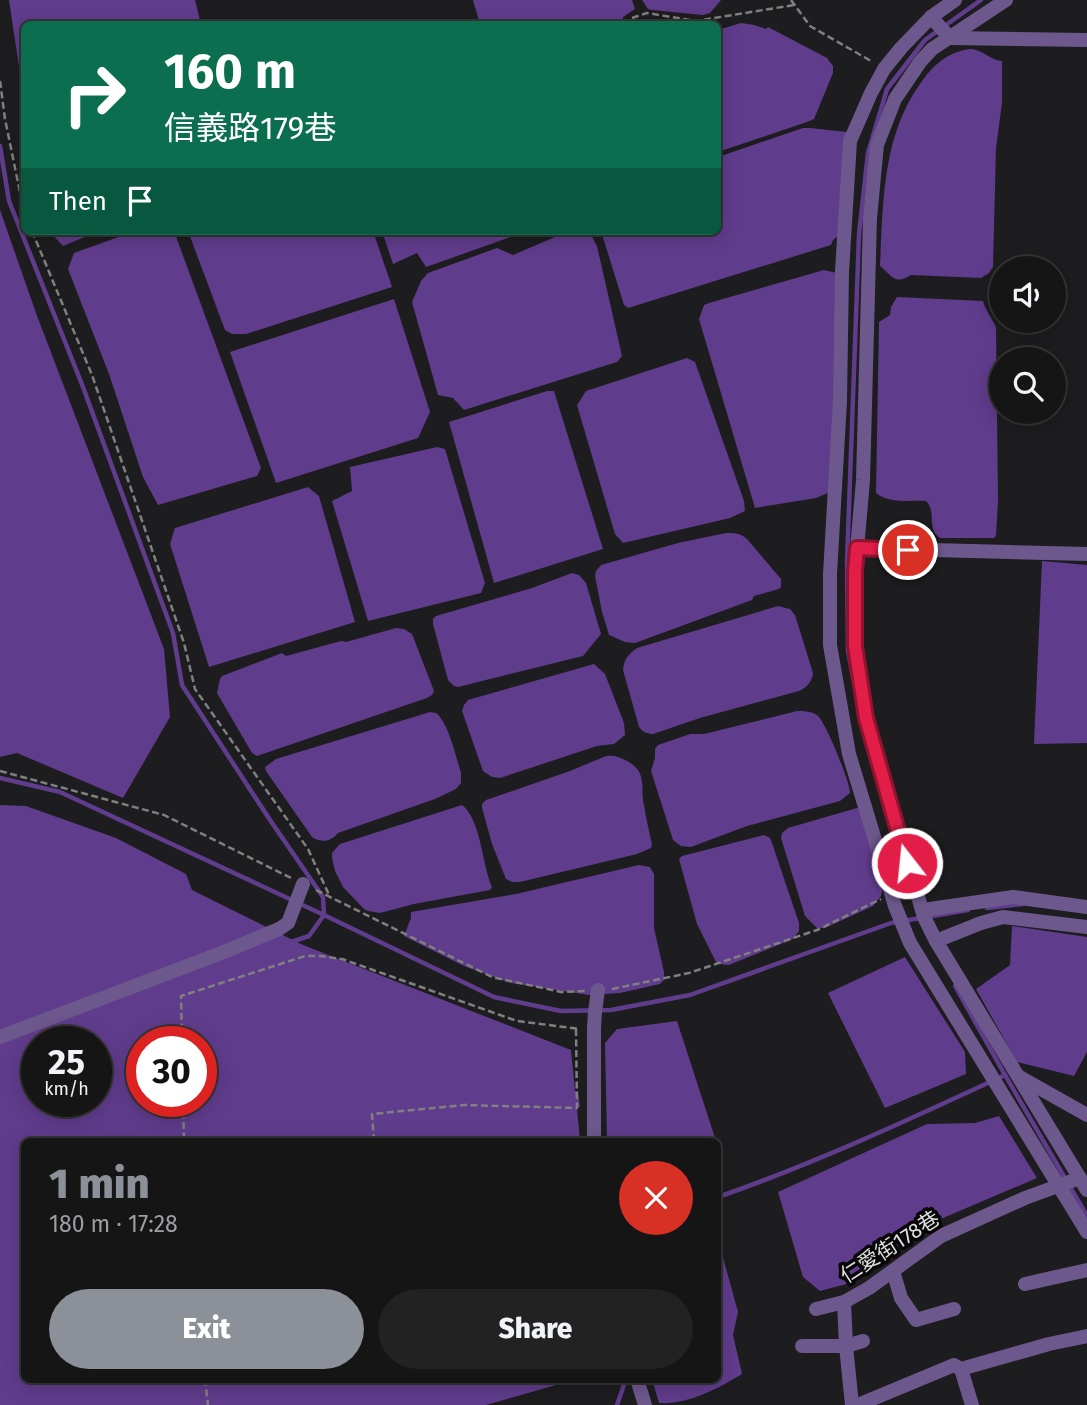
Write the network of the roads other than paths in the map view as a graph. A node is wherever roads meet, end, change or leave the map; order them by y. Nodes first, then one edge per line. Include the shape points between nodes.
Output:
1 (955, 0) edge
2 (1006, 0) edge
3 (931, 17) junction
4 (950, 37) junction
5 (1087, 40) edge
6 (857, 548) junction
7 (1087, 554) edge
8 (303, 884) road end
9 (1087, 907) edge
10 (923, 913) junction
11 (1087, 927) edge
12 (934, 937) junction
13 (597, 1000) road end
14 (0, 1037) edge
15 (1016, 1075) junction
16 (1087, 1115) edge
17 (594, 1138) edge
18 (1072, 1184) edge
19 (1087, 1232) edge
20 (1087, 1270) edge
21 (893, 1271) junction
22 (1025, 1284) dead end
23 (844, 1302) junction
24 (816, 1309) dead end
25 (954, 1309) dead end
26 (1087, 1336) edge
27 (863, 1341) dead end
28 (803, 1346) dead end
29 (846, 1346) junction
30 (961, 1369) junction
31 (638, 1383) edge
32 (645, 1405) edge
33 (852, 1405) edge
34 (858, 1405) edge
35 (972, 1405) edge

1 - 3 street
2 - 4 street
3 - 4 street
3 - 18 street via 884,69 850,141 830,645 849,754 910,943
4 - 5 street
4 - 6 street via 920,62 895,99 877,145
6 - 7 street
6 - 10 street via 855,646 866,718
8 - 14 street via 288,923 279,929
9 - 10 street via 1013,897
10 - 12 street
11 - 12 street via 1003,917
12 - 15 street
13 - 17 street
15 - 16 street
15 - 18 street
18 - 19 street
18 - 21 street, 仁愛街178巷 via 1025,1198 941,1236
20 - 22 street
21 - 23 street, 仁愛街178巷
21 - 25 street via 901,1298 916,1320
23 - 24 street, 仁愛街178巷
23 - 29 street
26 - 30 street
27 - 29 street
28 - 29 street
29 - 33 street
30 - 34 street via 954,1366
30 - 35 street
31 - 32 street

